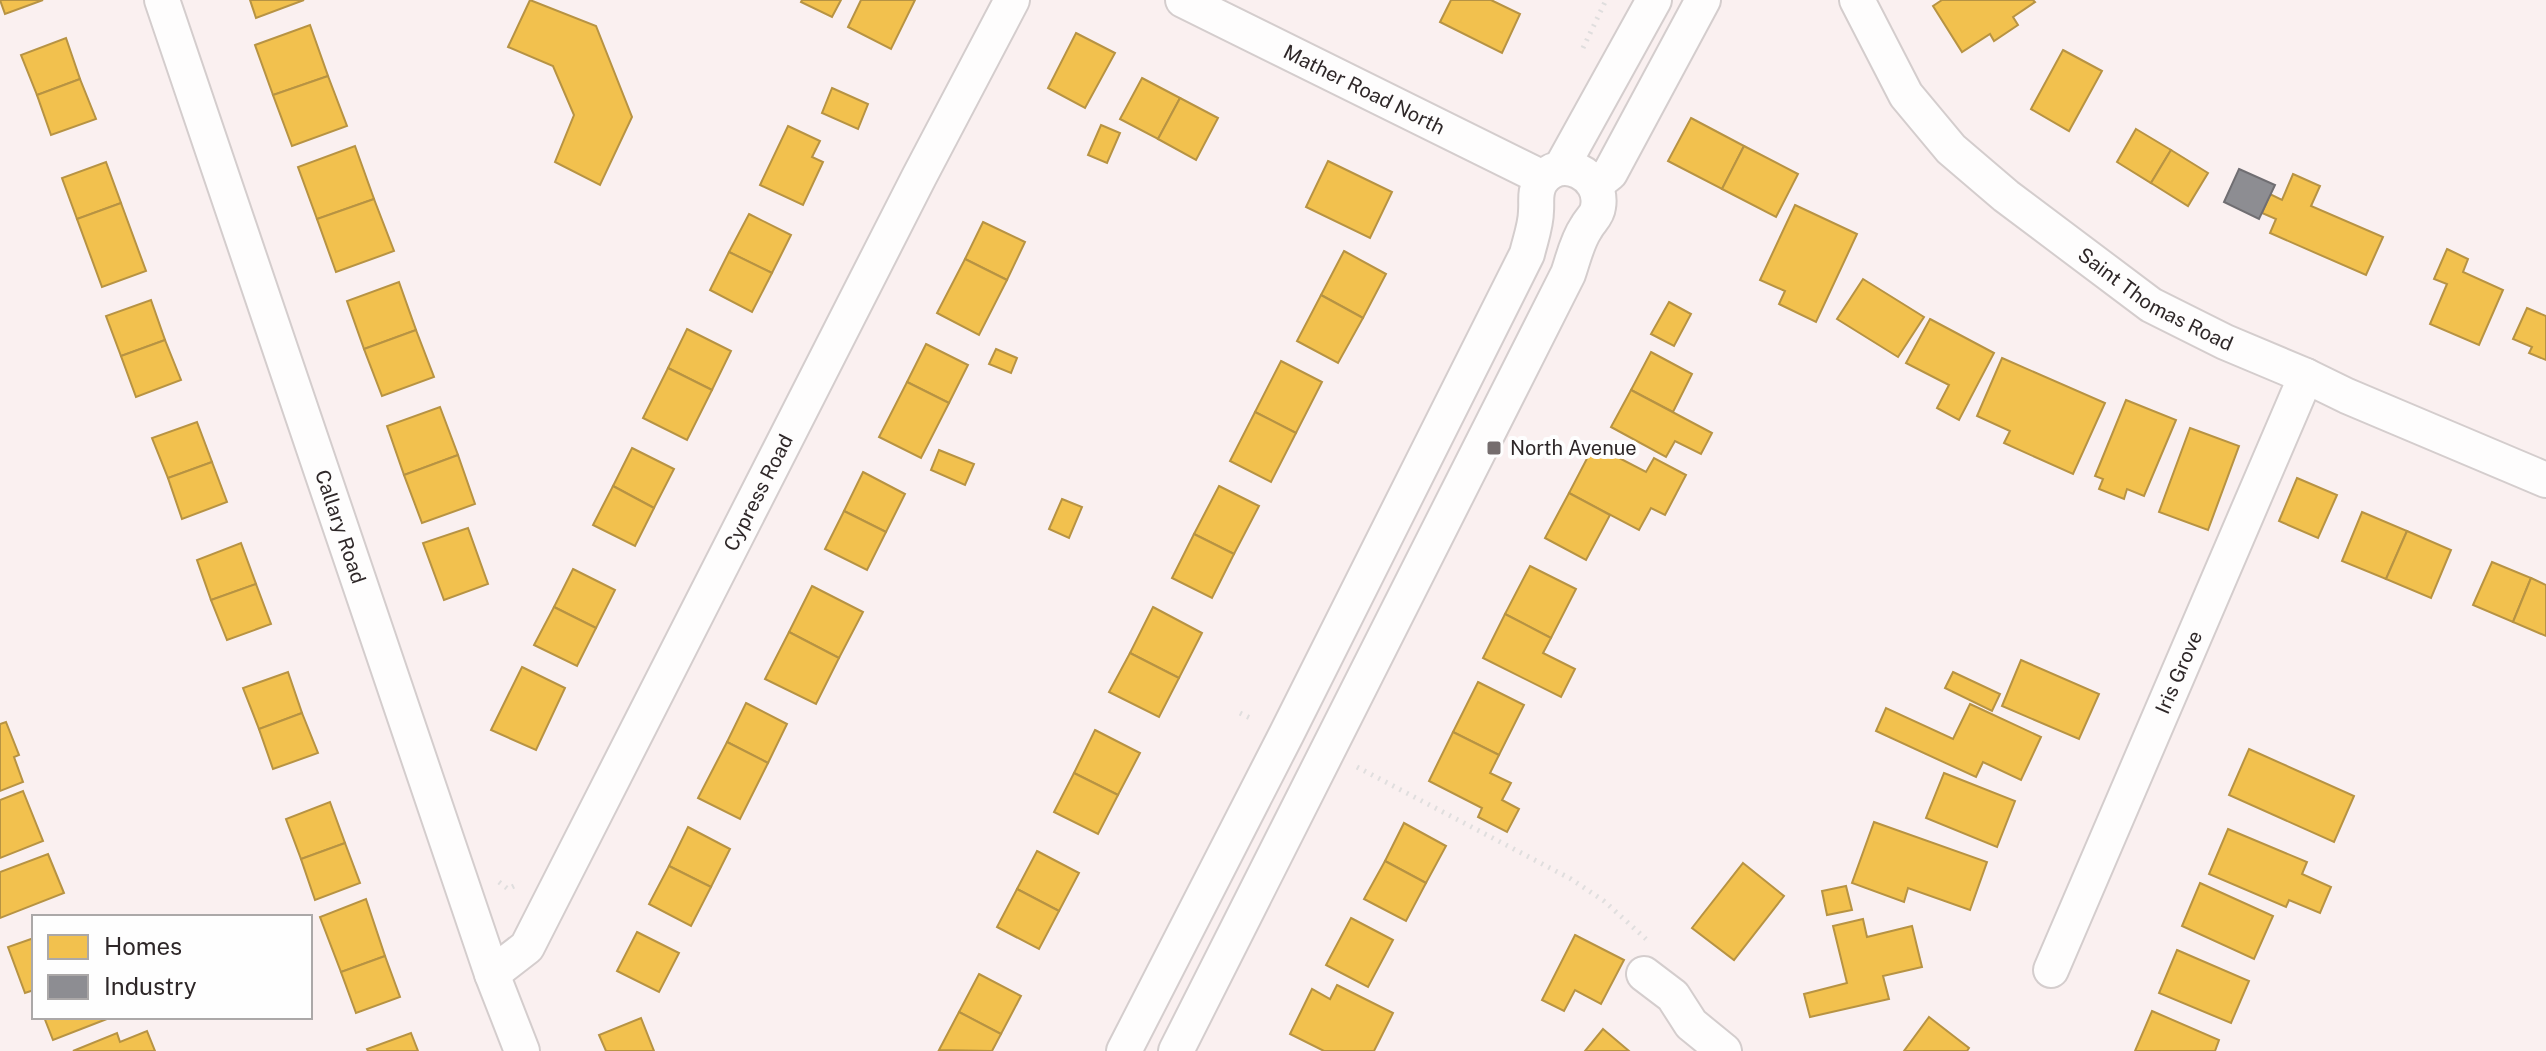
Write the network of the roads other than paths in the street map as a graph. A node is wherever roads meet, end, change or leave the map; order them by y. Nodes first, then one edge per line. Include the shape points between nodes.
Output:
1 (162, 0) edge
2 (1012, 0) edge
3 (1183, 0) edge
4 (1654, 0) edge
5 (1703, 0) edge
6 (1857, 0) edge
7 (1552, 173) junction
8 (1595, 185) junction
9 (1536, 211) junction
10 (1586, 227) junction
11 (2306, 376) junction
12 (2546, 480) edge
13 (1646, 957) road end
14 (2051, 970) dead end
15 (492, 974) junction
16 (522, 1051) edge
17 (1124, 1051) edge
18 (1176, 1051) edge
19 (1724, 1051) edge

1 - 15 street, Callary Road
2 - 15 street, Cypress Road via 527,947
3 - 7 street, Mather Road North
4 - 7 street
5 - 8 street via 1610,173
6 - 11 street, Saint Thomas Road via 1906,95 1951,149 2006,196 2151,305
7 - 8 street via 1580,170
7 - 9 street via 1535,194
8 - 10 street via 1597,212
9 - 10 street via 1557,231
9 - 17 street via 1527,254
10 - 18 street via 1568,274
11 - 12 street, Saint Thomas Road
11 - 14 street, Iris Grove
13 - 19 street via 1691,1024
15 - 16 street, Callary Road

